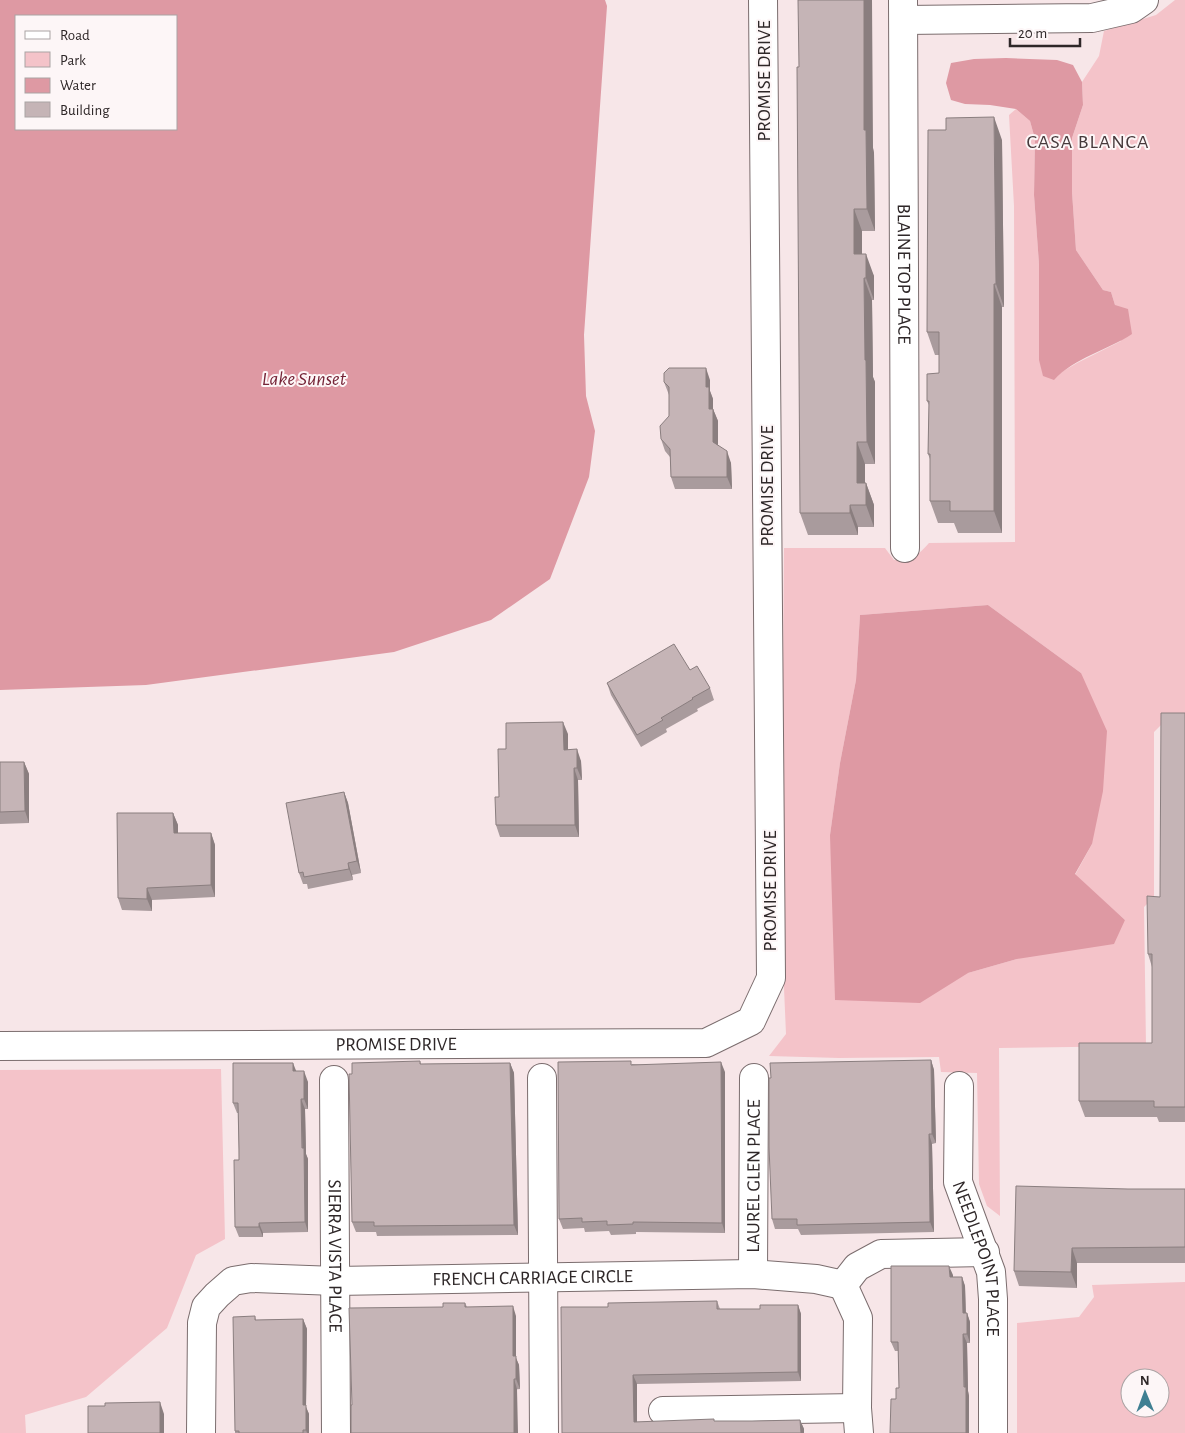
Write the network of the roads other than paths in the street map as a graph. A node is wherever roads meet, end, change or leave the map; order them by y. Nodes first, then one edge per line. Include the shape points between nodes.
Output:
1 (763, 0) edge
2 (1144, 0) edge
3 (904, 10) edge
4 (906, 548) dead end
5 (0, 1046) edge
6 (542, 1078) dead end
7 (754, 1078) dead end
8 (334, 1080) dead end
9 (959, 1086) dead end
10 (985, 1252) junction
11 (753, 1274) junction
12 (542, 1278) junction
13 (336, 1281) junction
14 (843, 1285) junction
15 (663, 1411) dead end
16 (858, 1421) edge
17 (201, 1433) edge
18 (336, 1433) edge
19 (544, 1433) edge
20 (993, 1433) edge

1 - 5 street, PROMISE DRIVE via 771,978 751,1021 706,1043
2 - 3 street via 1131,9 1092,18
3 - 4 street, BLAINE TOP PLACE
6 - 12 street
7 - 11 street, LAUREL GLEN PLACE
8 - 13 street, SIERRA VISTA PLACE
9 - 10 street, NEEDLEPOINT PLACE via 958,1182
10 - 14 street via 881,1254 857,1267
10 - 20 street, NEEDLEPOINT PLACE via 991,1272 993,1299
11 - 12 street, FRENCH CARRIAGE CIRCLE
11 - 14 street, FRENCH CARRIAGE CIRCLE via 816,1279
12 - 13 street, FRENCH CARRIAGE CIRCLE
12 - 19 street
13 - 17 street, FRENCH CARRIAGE CIRCLE via 251,1278 233,1282 206,1306 202,1322
13 - 18 street, SIERRA VISTA PLACE
14 - 16 street via 858,1318
15 - 16 street

